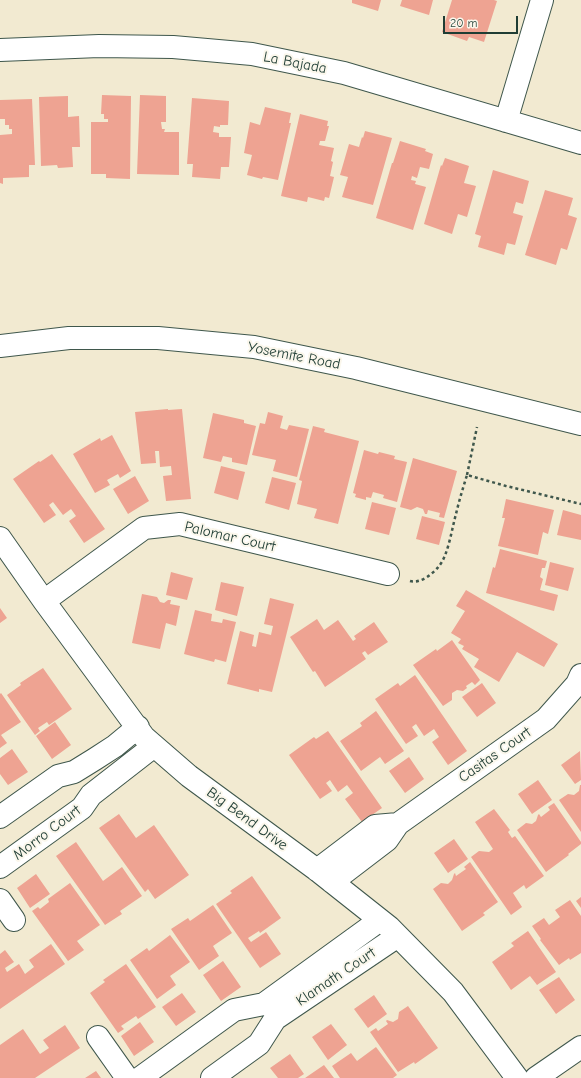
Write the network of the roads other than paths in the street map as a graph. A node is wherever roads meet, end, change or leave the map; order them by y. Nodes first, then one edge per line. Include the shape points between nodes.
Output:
1 (542, 0) edge
2 (0, 50) edge
3 (506, 122) junction
4 (581, 143) edge
5 (0, 346) edge
6 (581, 424) edge
7 (0, 538) edge
8 (388, 574) road end
9 (44, 601) junction
10 (581, 675) edge
11 (138, 727) junction
12 (154, 746) junction
13 (74, 772) junction
14 (91, 795) junction
15 (0, 816) edge
16 (0, 868) edge
17 (324, 876) junction
18 (0, 900) edge
19 (14, 920) dead end
20 (380, 920) junction
21 (398, 936) junction
22 (269, 1011) junction
23 (98, 1037) dead end
24 (581, 1047) edge
25 (127, 1078) edge
26 (140, 1078) edge
27 (212, 1078) edge
28 (517, 1078) edge
29 (536, 1078) edge

1 - 3 street
2 - 3 street, La Bajada via 99,46 173,47 252,54 344,73
3 - 4 street, La Bajada
5 - 6 street, Yosemite Road via 69,338 158,338 254,347 356,368
7 - 9 street, Big Bend Drive
8 - 9 street, Palomar Court via 180,524 144,528
9 - 11 street, Big Bend Drive
10 - 17 street, Casitas Court via 577,684 546,719 398,824 375,826
11 - 12 street, Big Bend Drive
11 - 13 street
12 - 14 street, Morro Court
12 - 17 street, Big Bend Drive via 189,776
13 - 14 street, Morro Court
13 - 15 street via 58,776
14 - 16 street, Morro Court via 82,808
17 - 20 street, Big Bend Drive
18 - 19 street
20 - 21 street, Big Bend Drive
20 - 22 street, Klamath Court
21 - 22 street, Klamath Court
21 - 28 street, Big Bend Drive via 453,992
22 - 26 street, Klamath Court via 234,1010
22 - 27 street, Klamath Court via 259,1044
23 - 25 street
24 - 29 street

